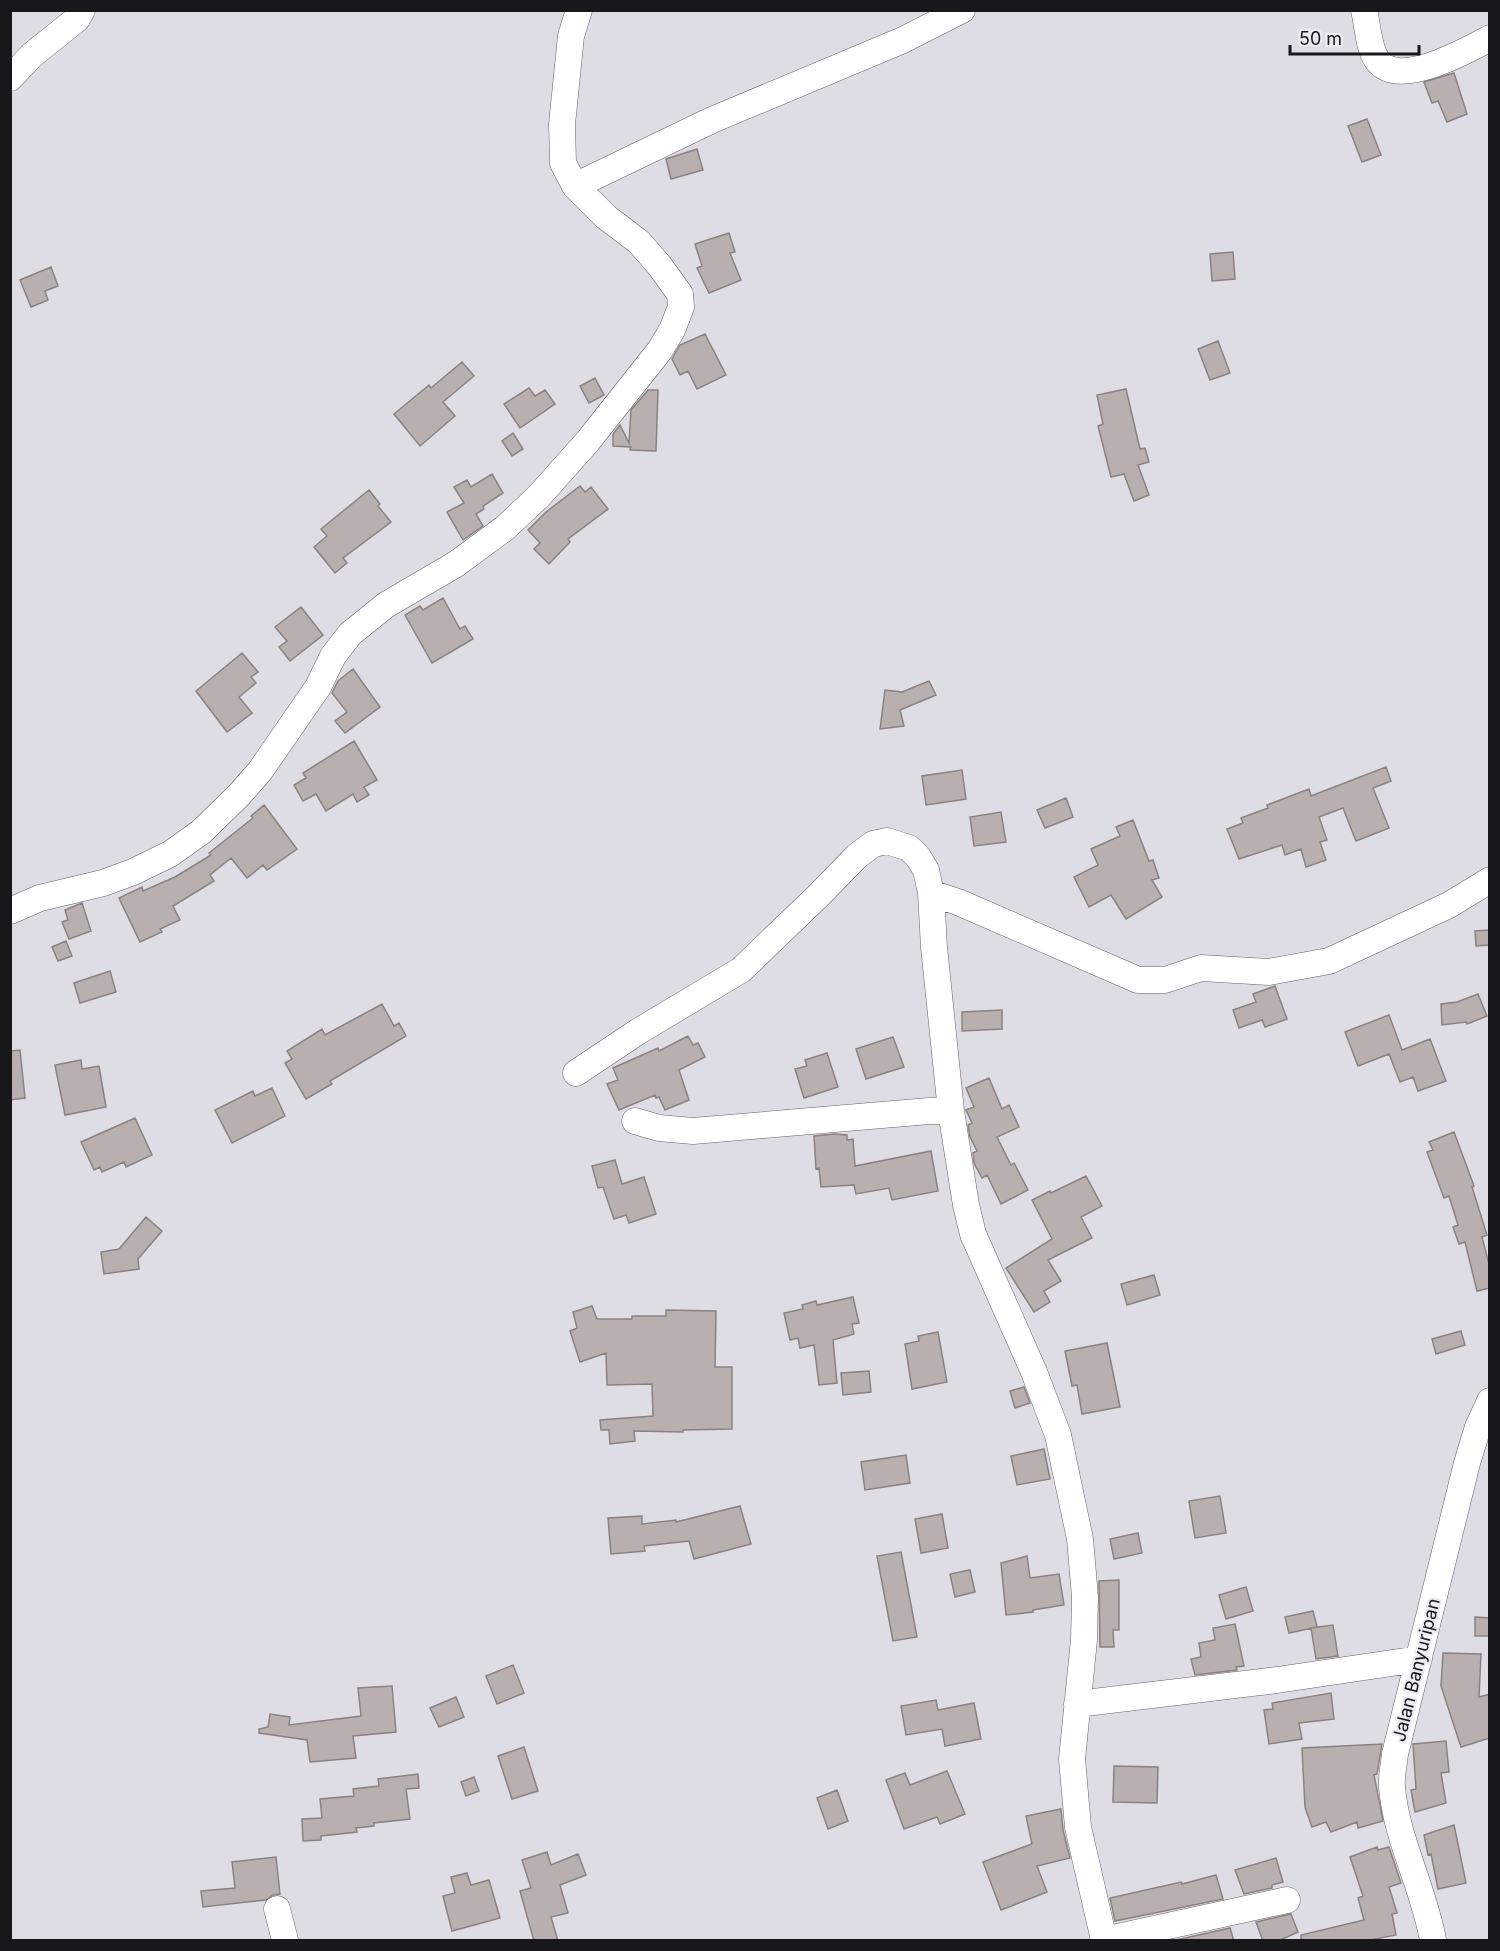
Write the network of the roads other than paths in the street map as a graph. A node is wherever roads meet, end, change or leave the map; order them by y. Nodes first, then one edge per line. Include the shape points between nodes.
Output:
1 (82, 10) edge
2 (579, 10) edge
3 (962, 10) edge
4 (1364, 10) edge
5 (1490, 38) edge
6 (10, 78) edge
7 (574, 186) junction
8 (1490, 880) edge
9 (931, 893) junction
10 (10, 911) edge
11 (576, 1073) dead end
12 (951, 1111) junction
13 (635, 1121) dead end
14 (1490, 1401) edge
15 (1419, 1659) junction
16 (1077, 1704) junction
17 (1287, 1900) dead end
18 (277, 1909) dead end
19 (285, 1941) edge
20 (1433, 1941) edge

1 - 6 street via 77,19
2 - 7 street via 572,36 562,124 563,163
3 - 7 street via 903,40 712,120
4 - 5 street via 1375,56 1385,68 1397,71 1441,62
7 - 10 street via 639,242 680,294 681,306 660,351 581,448 505,528 456,564 386,604 350,634 260,771 201,832 134,872 40,898
8 - 9 street via 1449,905 1329,961 1269,972 1201,968 1165,980 1138,980
9 - 11 street via 926,870 909,848 886,841 873,844 741,969
9 - 12 street
12 - 13 street via 693,1131
12 - 16 street via 973,1234 1058,1436 1080,1539 1085,1597
14 - 15 street, Jalan Banyuripan via 1467,1463
15 - 16 street
15 - 20 street, Jalan Banyuripan via 1395,1754 1392,1785 1395,1810
16 - 17 street via 1072,1759 1078,1827 1104,1941
18 - 19 street

